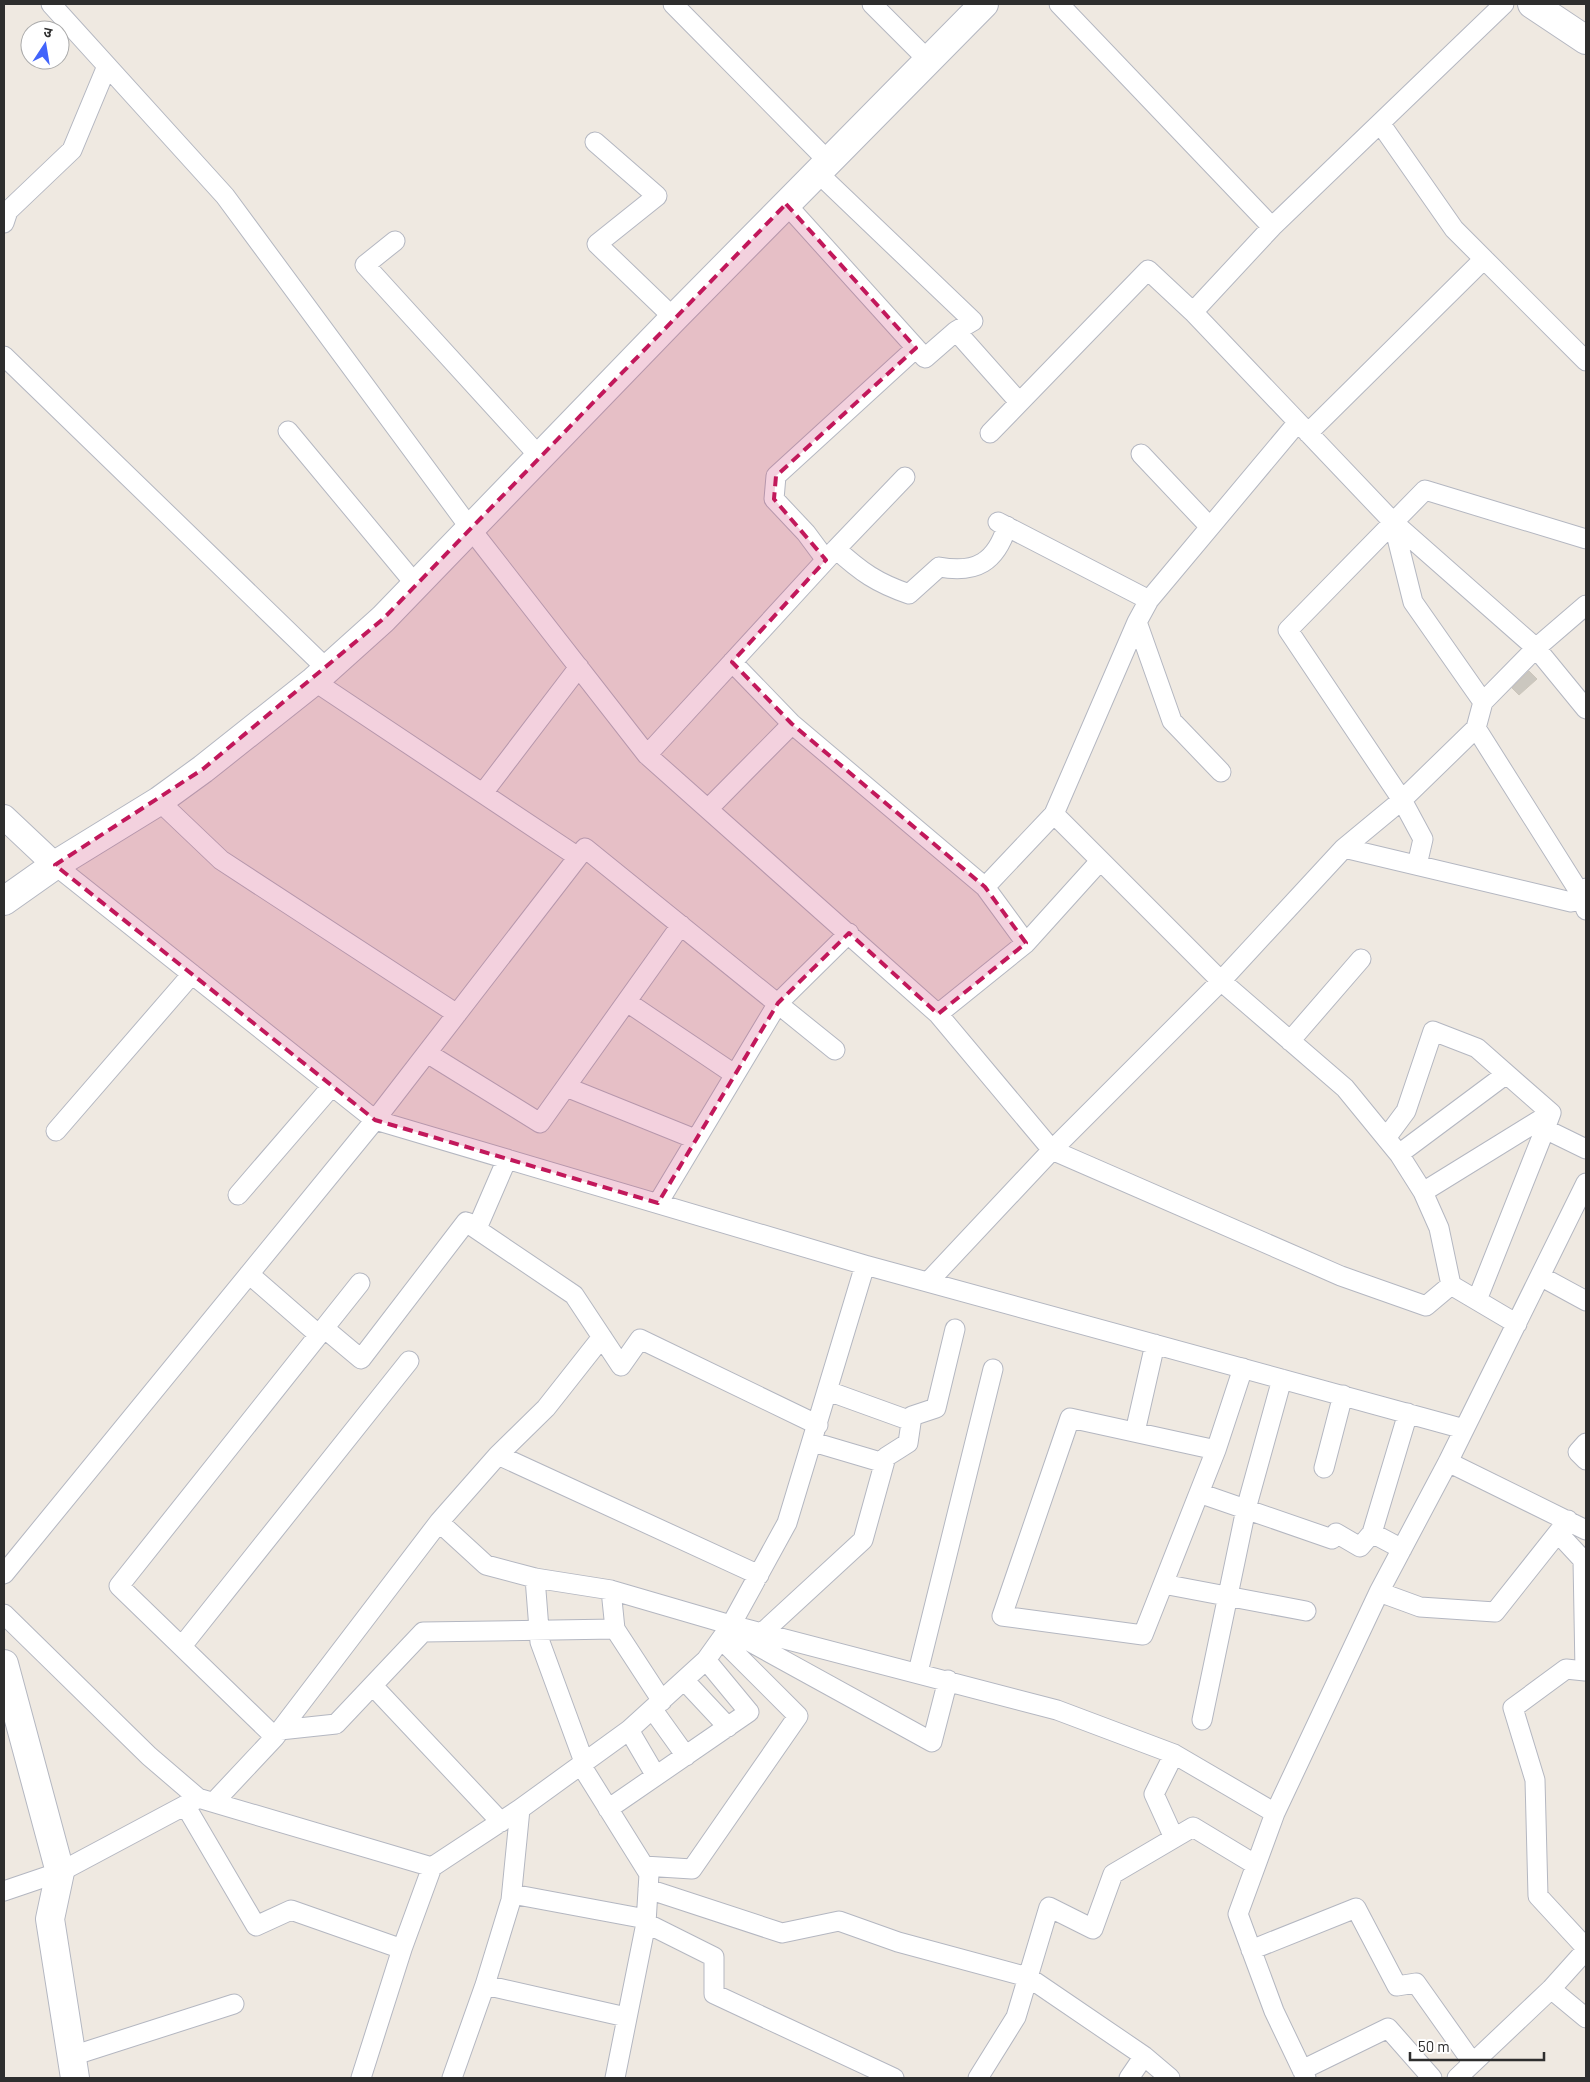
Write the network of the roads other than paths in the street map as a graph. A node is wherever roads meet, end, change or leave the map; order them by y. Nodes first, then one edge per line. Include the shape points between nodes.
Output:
1 (51, 4) edge
2 (673, 4) edge
3 (872, 4) edge
4 (984, 4) edge
5 (1059, 4) edge
6 (1504, 4) edge
7 (1532, 4) edge
8 (1586, 40) edge
9 (928, 60) junction
10 (107, 66) junction
11 (1380, 123) junction
12 (595, 142) dead end
13 (822, 167) junction
14 (786, 204) junction
15 (4, 223) edge
16 (1272, 227) junction
17 (395, 241) dead end
18 (1484, 259) junction
19 (1194, 312) junction
20 (674, 318) junction
21 (956, 331) junction
22 (916, 348) junction
23 (4, 356) edge
24 (1586, 361) edge
25 (1020, 402) junction
26 (1303, 427) junction
27 (288, 432) dead end
28 (990, 433) dead end
29 (1141, 454) dead end
30 (539, 456) junction
31 (905, 477) dead end
32 (1393, 522) junction
33 (1210, 527) junction
34 (470, 528) junction
35 (1586, 539) edge
36 (831, 554) junction
37 (416, 585) junction
38 (1150, 600) junction
39 (1586, 605) edge
40 (1137, 622) junction
41 (1536, 648) junction
42 (732, 662) junction
43 (579, 668) junction
44 (320, 675) junction
45 (1482, 702) junction
46 (1586, 709) edge
47 (792, 724) junction
48 (1476, 728) junction
49 (647, 755) junction
50 (1221, 772) dead end
51 (483, 793) junction
52 (1402, 800) junction
53 (159, 801) junction
54 (708, 809) junction
55 (1054, 814) junction
56 (4, 817) edge
57 (1344, 848) junction
58 (578, 857) junction
59 (1100, 861) junction
60 (56, 865) junction
61 (1417, 865) junction
62 (985, 887) junction
63 (1584, 897) edge
64 (4, 900) edge
65 (681, 926) junction
66 (849, 932) junction
67 (1026, 943) junction
68 (1362, 959) dead end
69 (192, 974) junction
70 (1221, 981) junction
71 (627, 1002) junction
72 (778, 1004) junction
73 (457, 1014) junction
74 (938, 1014) junction
75 (1290, 1041) junction
76 (834, 1050) dead end
77 (427, 1053) junction
78 (734, 1074) junction
79 (1505, 1074) junction
80 (332, 1086) junction
81 (566, 1087) junction
82 (375, 1120) junction
83 (1548, 1121) junction
84 (56, 1131) dead end
85 (1386, 1138) junction
86 (695, 1139) junction
87 (1586, 1149) edge
88 (1052, 1150) junction
89 (1399, 1154) junction
90 (507, 1159) junction
91 (1586, 1183) edge
92 (1423, 1192) junction
93 (238, 1195) dead end
94 (658, 1203) junction
95 (466, 1222) junction
96 (865, 1265) junction
97 (249, 1274) junction
98 (1540, 1276) junction
99 (929, 1281) junction
100 (360, 1282) dead end
101 (1451, 1284) junction
102 (1477, 1300) junction
103 (1586, 1301) edge
104 (1517, 1324) junction
105 (955, 1330) dead end
106 (321, 1331) junction
107 (602, 1337) junction
108 (1155, 1344) junction
109 (409, 1361) dead end
110 (994, 1368) dead end
111 (1243, 1368) junction
112 (1282, 1379) junction
113 (828, 1390) junction
114 (1343, 1395) junction
115 (1408, 1413) junction
116 (911, 1422) junction
117 (1464, 1429) junction
118 (1135, 1432) junction
119 (815, 1434) junction
120 (1586, 1443) edge
121 (1216, 1450) junction
122 (498, 1455) junction
123 (1586, 1460) edge
124 (1448, 1462) junction
125 (884, 1463) junction
126 (1324, 1468) dead end
127 (1199, 1493) junction
128 (1246, 1509) junction
129 (439, 1522) junction
130 (1563, 1527) junction
131 (1586, 1530) edge
132 (1372, 1532) junction
133 (1402, 1549) junction
134 (4, 1574) edge
135 (759, 1575) junction
136 (536, 1578) junction
137 (1163, 1584) junction
138 (611, 1590) junction
139 (1585, 1591) edge
140 (1379, 1592) junction
141 (1228, 1596) junction
142 (1306, 1611) dead end
143 (4, 1614) edge
144 (615, 1629) junction
145 (539, 1630) junction
146 (727, 1632) junction
147 (762, 1633) junction
148 (182, 1646) junction
149 (706, 1660) junction
150 (4, 1664) edge
151 (918, 1672) junction
152 (684, 1680) junction
153 (948, 1680) junction
154 (373, 1686) junction
155 (657, 1705) junction
156 (1202, 1720) dead end
157 (728, 1727) junction
158 (628, 1730) junction
159 (278, 1733) junction
160 (1174, 1754) junction
161 (686, 1756) junction
162 (583, 1764) junction
163 (656, 1776) junction
164 (199, 1802) junction
165 (520, 1809) junction
166 (608, 1810) junction
167 (1275, 1813) junction
168 (501, 1822) junction
169 (1174, 1838) junction
170 (1256, 1865) junction
171 (644, 1866) junction
172 (432, 1867) junction
173 (60, 1872) junction
174 (648, 1889) junction
175 (4, 1891) edge
176 (512, 1894) junction
177 (646, 1921) junction
178 (402, 1949) junction
179 (1586, 1949) edge
180 (1251, 1950) junction
181 (1028, 1977) junction
182 (485, 1986) junction
183 (1551, 1988) junction
184 (234, 2004) dead end
185 (626, 2017) junction
186 (1586, 2018) edge
187 (1144, 2056) junction
188 (1472, 2062) junction
189 (73, 2067) edge
190 (1304, 2074) edge
191 (361, 2078) edge
192 (452, 2078) edge
193 (615, 2078) edge
194 (894, 2078) edge
195 (978, 2078) edge
196 (1129, 2078) edge
197 (1170, 2078) edge
198 (1432, 2078) edge
199 (1457, 2078) edge

1 - 10 street
2 - 13 street
3 - 9 street
4 - 9 main road
5 - 16 street
6 - 11 street
7 - 8 main road
9 - 13 main road
10 - 15 street via 72,150 8,211
10 - 34 street via 225,196
11 - 16 street
11 - 18 street via 1454,228
12 - 20 street via 656,196 597,244
13 - 14 main road
13 - 21 street via 973,321
14 - 20 main road
14 - 22 street
16 - 19 street
17 - 30 street via 365,264
18 - 24 street
18 - 26 street
19 - 25 street via 1148,270
19 - 26 street
20 - 30 main road
21 - 22 street via 925,358
21 - 25 street
22 - 36 street via 776,476 774,499
23 - 44 street
25 - 28 street
26 - 32 street
26 - 33 street
27 - 37 street
29 - 33 street
30 - 34 main road
31 - 36 street
32 - 35 street via 1425,490
32 - 41 street
32 - 45 street via 1413,602
32 - 52 street via 1288,630
33 - 38 street
34 - 37 main road
34 - 43 street
36 - 38 street via 881,584 909,594 940,567 959,571 982,564 1002,540 1002,524
36 - 42 street
37 - 44 main road
38 - 40 street
39 - 41 street
40 - 50 street via 1172,721
40 - 55 street
41 - 45 street
41 - 46 street
42 - 47 street
42 - 49 street
43 - 49 street
43 - 51 street
44 - 51 street
44 - 53 main road
45 - 48 street
47 - 54 street
47 - 62 street
48 - 52 street
48 - 63 street
49 - 54 street
51 - 58 street
52 - 57 street
52 - 61 street via 1423,839
53 - 60 main road
53 - 73 street via 221,860
54 - 66 street
55 - 59 street
55 - 62 street
56 - 60 street
57 - 61 street
57 - 70 street
58 - 65 street via 584,848
58 - 73 street
59 - 67 street
59 - 70 street
60 - 64 main road
60 - 69 street
61 - 63 street via 1571,902
62 - 67 street
65 - 71 street
65 - 72 street
66 - 72 street
66 - 74 street
67 - 74 street
68 - 75 street
69 - 80 street
69 - 84 street
70 - 75 street
70 - 88 street
71 - 78 street
71 - 81 street
72 - 76 street
72 - 78 street
73 - 77 street
74 - 88 street
75 - 85 street via 1344,1088
77 - 81 street via 540,1123
77 - 82 street
78 - 86 street
79 - 83 street
79 - 85 street via 1477,1048 1433,1031 1406,1111
79 - 89 street
80 - 82 street
80 - 93 street
81 - 86 street
82 - 90 street
82 - 97 street
83 - 87 street
83 - 92 street
83 - 102 street
85 - 89 street
86 - 94 street
88 - 99 street
88 - 101 street via 1341,1276 1426,1306
89 - 92 street
90 - 94 street
90 - 95 street via 478,1226
91 - 98 street
92 - 101 street via 1439,1228
94 - 96 street
95 - 106 street via 360,1359
95 - 107 street via 574,1295
96 - 99 street
96 - 113 street
97 - 106 street
97 - 134 street
98 - 103 street
98 - 104 street
99 - 108 street
100 - 106 street
101 - 102 street
102 - 104 street
104 - 117 street
105 - 116 street via 936,1408 912,1416
106 - 148 street via 119,1586
107 - 119 street via 621,1366 640,1339
107 - 122 street via 546,1408
108 - 111 street
108 - 118 street
109 - 148 street
110 - 151 street
111 - 112 street
111 - 121 street
112 - 114 street
112 - 128 street
113 - 116 street
113 - 119 street
114 - 115 street
114 - 126 street
115 - 117 street
115 - 132 street
116 - 125 street via 908,1443 886,1457
117 - 124 street
118 - 121 street
118 - 137 street via 1070,1418 1002,1616 1143,1635
119 - 125 street
119 - 135 street via 787,1523
120 - 123 street via 1578,1452
121 - 127 street
122 - 129 street
122 - 135 street
124 - 130 street
124 - 133 street
125 - 147 street via 863,1540
127 - 128 street
127 - 137 street
128 - 132 street via 1332,1539 1336,1533 1360,1547
128 - 141 street
129 - 136 street via 486,1565
129 - 159 street
130 - 131 street
130 - 139 street via 1583,1560
130 - 140 street via 1495,1612 1420,1606
132 - 133 street
133 - 140 street
135 - 146 street
136 - 138 street
136 - 145 street
137 - 141 street
138 - 144 street
138 - 146 street
139 - 179 street via 1585,1670 1566,1669 1513,1708 1535,1780 1538,1896
140 - 167 street
141 - 142 street
141 - 156 street
143 - 164 street
144 - 145 street
144 - 155 street
145 - 154 street via 423,1632
145 - 162 street via 540,1642
146 - 147 street
146 - 149 street
146 - 153 street via 932,1742
146 - 171 street via 798,1716 692,1869
147 - 151 street
148 - 159 street
149 - 152 street
149 - 157 street via 749,1712
150 - 173 main road
151 - 153 street
152 - 155 street
152 - 157 street
153 - 160 street via 1057,1710
154 - 159 street via 336,1724
154 - 168 street
155 - 158 street
155 - 161 street
157 - 161 street
158 - 162 street
158 - 163 street
159 - 164 street
160 - 167 street
160 - 169 street via 1154,1794
161 - 163 street
162 - 165 street
162 - 166 street
163 - 166 street
164 - 172 street
164 - 173 street
164 - 178 street via 256,1926 290,1910
165 - 168 street
165 - 176 street
166 - 171 street
167 - 170 street
168 - 172 street
169 - 170 street via 1193,1826
169 - 181 street via 1113,1874 1093,1929 1049,1907
170 - 180 street via 1238,1914
171 - 174 street via 649,1874
172 - 178 street
173 - 175 street
173 - 189 main road via 50,1919
174 - 177 street
174 - 181 street via 782,1933 840,1921 898,1942
176 - 177 street
176 - 182 street
177 - 185 street
177 - 194 street via 714,1957 714,1994
178 - 191 street
179 - 183 street
180 - 188 street via 1356,1908 1397,1986 1416,1983
180 - 190 street via 1274,2011
181 - 187 street
181 - 195 street via 1016,2017
182 - 185 street
182 - 192 street
183 - 186 street
183 - 188 street
184 - 189 street
185 - 193 street
187 - 196 street
187 - 197 street
188 - 199 street
190 - 198 street via 1388,2028

